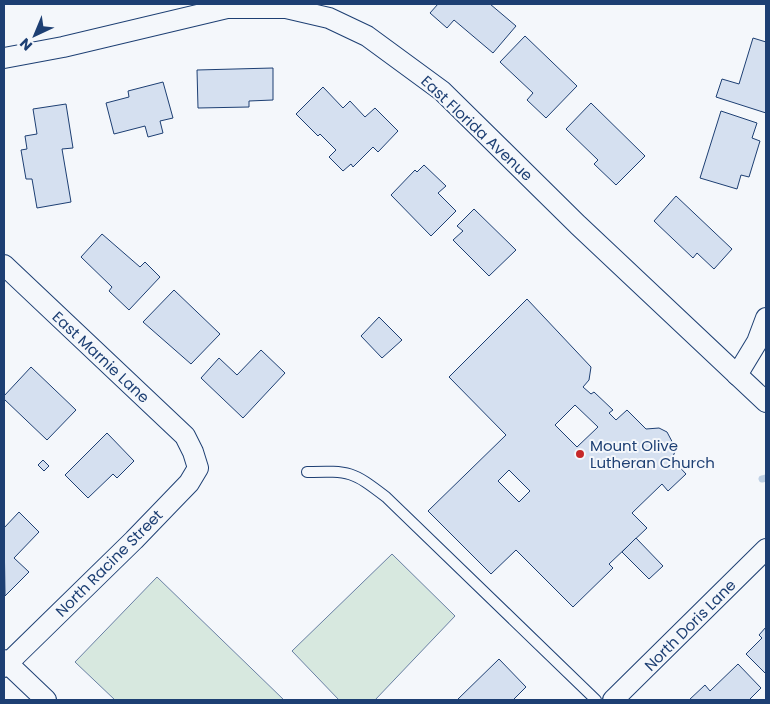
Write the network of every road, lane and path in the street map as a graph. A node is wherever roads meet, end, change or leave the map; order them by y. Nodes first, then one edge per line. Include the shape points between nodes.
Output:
1 (4, 58) edge
2 (4, 265) edge
3 (766, 318) edge
4 (737, 375) junction
5 (766, 402) edge
6 (193, 452) joint
7 (307, 472) dead end
8 (766, 549) edge
9 (5, 663) edge
10 (46, 700) edge
11 (596, 700) edge
12 (613, 700) edge

1 - 4 street, East Florida Avenue via 227,8 286,8 329,18 367,36 442,91
2 - 6 street, East Marnie Lane via 185,436
3 - 4 street via 757,342
4 - 5 street, East Florida Avenue
6 - 9 street, North Racine Street via 198,468 189,483
7 - 11 lane via 342,471 358,476 386,497
8 - 12 street, North Doris Lane
9 - 10 street

